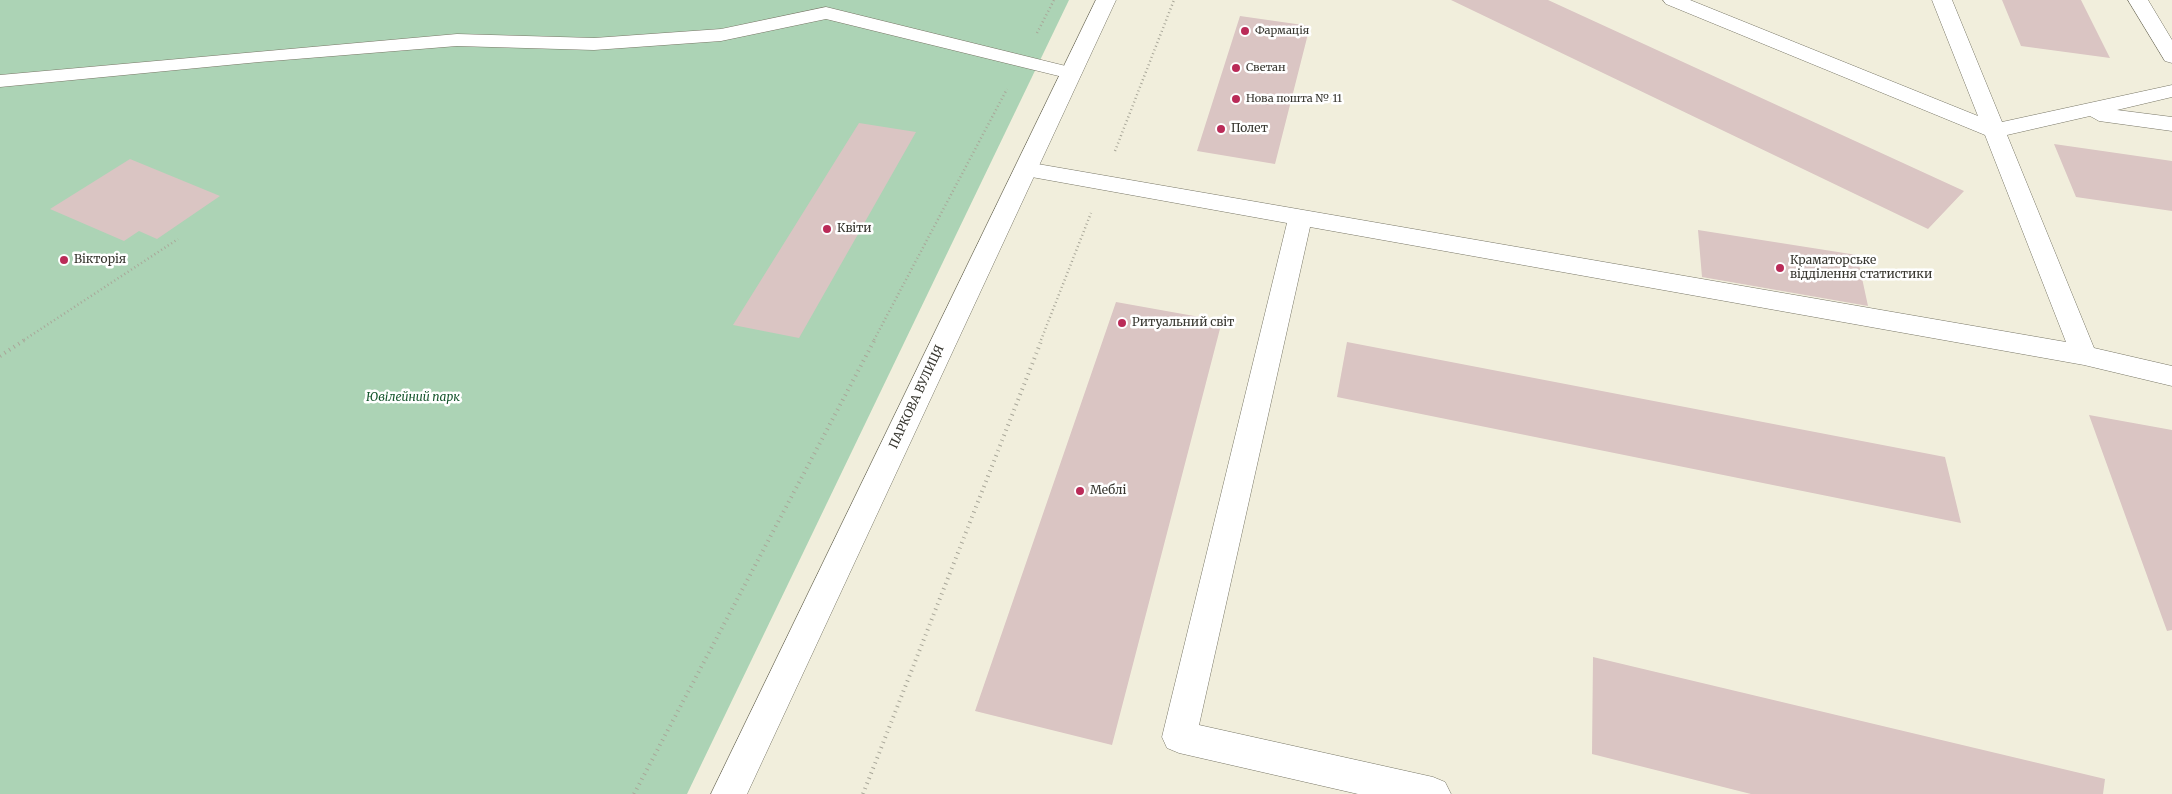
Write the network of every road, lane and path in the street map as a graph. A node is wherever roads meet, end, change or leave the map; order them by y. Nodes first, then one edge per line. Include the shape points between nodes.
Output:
1 (789, 0) edge
2 (848, 0) edge
3 (1054, 0) edge
4 (1106, 0) edge
5 (1174, 0) edge
6 (1673, 0) edge
7 (1942, 0) edge
8 (2138, 0) edge
9 (826, 13) junction
10 (2172, 57) edge
11 (1022, 61) junction
12 (1071, 73) junction
13 (0, 81) edge
14 (2172, 91) edge
15 (2082, 111) junction
16 (2172, 124) edge
17 (1994, 131) junction
18 (1026, 169) junction
19 (1103, 182) junction
20 (1300, 217) junction
21 (178, 239) dead end
22 (0, 356) edge
23 (2084, 356) junction
24 (2172, 376) edge
25 (634, 794) edge
26 (729, 794) edge
27 (862, 794) edge
28 (1432, 794) edge

1 - 9 street
2 - 9 street
3 - 11 path
4 - 12 street, ПАРКОВА ВУЛИЦЯ
5 - 19 path
6 - 17 street
7 - 17 street
8 - 10 street
9 - 11 street
9 - 13 street via 720,35 594,44 457,40
11 - 12 street
11 - 25 path
12 - 18 street, ПАРКОВА ВУЛИЦЯ
14 - 15 street
15 - 16 street
15 - 17 street
17 - 23 street
18 - 19 street
18 - 26 street, ПАРКОВА ВУЛИЦЯ
19 - 20 street
19 - 27 path
20 - 23 street
20 - 28 street via 1179,737
21 - 22 path
23 - 24 street

